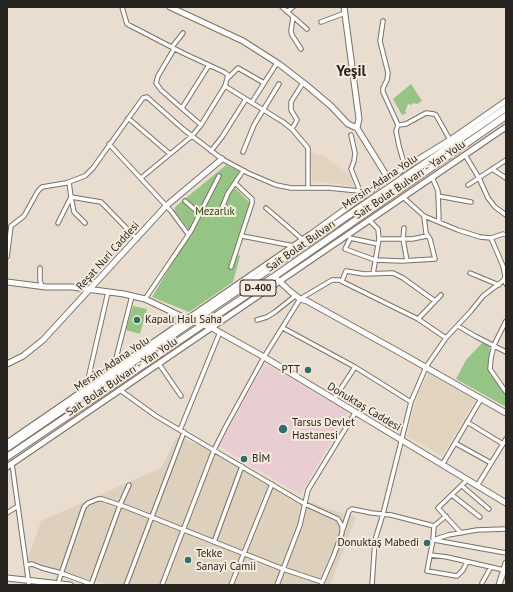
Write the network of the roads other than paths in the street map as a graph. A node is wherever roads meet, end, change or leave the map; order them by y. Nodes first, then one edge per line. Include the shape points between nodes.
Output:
1 (122, 7) edge
2 (170, 7) edge
3 (282, 7) edge
4 (293, 7) edge
5 (344, 7) edge
6 (287, 12) junction
7 (345, 13) junction
8 (293, 17) junction
9 (383, 21) dead end
10 (320, 22) dead end
11 (306, 29) dead end
12 (183, 33) dead end
13 (173, 48) junction
14 (301, 49) dead end
15 (277, 63) junction
16 (209, 65) junction
17 (228, 78) junction
18 (264, 83) junction
19 (303, 83) junction
20 (278, 84) dead end
21 (225, 86) junction
22 (246, 99) junction
23 (506, 101) edge
24 (252, 102) junction
25 (182, 108) junction
26 (506, 108) edge
27 (263, 110) junction
28 (506, 116) edge
29 (128, 118) junction
30 (201, 125) junction
31 (398, 125) junction
32 (506, 127) edge
33 (357, 128) junction
34 (292, 129) junction
35 (351, 135) dead end
36 (192, 136) junction
37 (450, 140) junction
38 (110, 144) junction
39 (211, 151) junction
40 (244, 152) dead end
41 (170, 154) junction
42 (464, 155) junction
43 (222, 159) junction
44 (506, 160) edge
45 (406, 167) junction
46 (492, 169) junction
47 (243, 171) junction
48 (219, 176) dead end
49 (432, 177) junction
50 (141, 178) junction
51 (388, 178) junction
52 (479, 178) junction
53 (506, 178) edge
54 (69, 182) junction
55 (235, 183) junction
56 (468, 185) dead end
57 (308, 188) junction
58 (358, 191) junction
59 (364, 196) junction
60 (438, 196) junction
61 (71, 197) junction
62 (403, 197) junction
63 (186, 201) dead end
64 (471, 202) dead end
65 (166, 206) junction
66 (266, 208) dead end
67 (220, 213) dead end
68 (200, 214) junction
69 (506, 215) edge
70 (424, 216) junction
71 (369, 220) junction
72 (439, 222) junction
73 (58, 223) dead end
74 (85, 223) dead end
75 (7, 224) edge
76 (12, 226) junction
77 (404, 228) dead end
78 (188, 234) junction
79 (506, 235) edge
80 (242, 236) junction
81 (427, 236) junction
82 (349, 237) junction
83 (491, 238) junction
84 (137, 239) junction
85 (379, 239) junction
86 (403, 239) junction
87 (303, 240) junction
88 (378, 244) junction
89 (294, 246) junction
90 (7, 257) edge
91 (375, 260) junction
92 (407, 260) junction
93 (231, 267) dead end
94 (40, 268) dead end
95 (470, 273) dead end
96 (373, 274) junction
97 (275, 276) junction
98 (505, 279) edge
99 (280, 281) junction
100 (342, 281) junction
101 (7, 282) edge
102 (499, 285) junction
103 (42, 286) junction
104 (91, 289) junction
105 (108, 292) junction
106 (441, 295) dead end
107 (132, 296) junction
108 (295, 296) junction
109 (145, 299) junction
110 (300, 299) junction
111 (436, 301) junction
112 (187, 319) junction
113 (418, 319) junction
114 (257, 320) dead end
115 (194, 321) junction
116 (506, 321) edge
117 (203, 325) junction
118 (458, 326) junction
119 (212, 328) junction
120 (283, 328) junction
121 (220, 332) junction
122 (446, 338) junction
123 (494, 345) junction
124 (506, 352) edge
125 (264, 357) junction
126 (7, 364) edge
127 (159, 364) junction
128 (355, 367) junction
129 (426, 367) junction
130 (113, 370) junction
131 (86, 388) junction
132 (120, 390) junction
133 (506, 392) edge
134 (181, 396) dead end
135 (334, 399) junction
136 (481, 399) junction
137 (411, 402) junction
138 (355, 413) junction
139 (506, 413) edge
140 (467, 422) junction
141 (182, 431) junction
142 (506, 439) edge
143 (401, 440) junction
144 (7, 443) edge
145 (455, 443) junction
146 (503, 444) junction
147 (7, 448) edge
148 (214, 450) junction
149 (7, 457) edge
150 (491, 463) junction
151 (12, 464) junction
152 (442, 465) junction
153 (242, 466) junction
154 (7, 467) edge
155 (467, 480) junction
156 (272, 484) junction
157 (129, 485) dead end
158 (462, 486) junction
159 (477, 486) junction
160 (452, 495) junction
161 (506, 503) edge
162 (305, 504) junction
163 (120, 505) junction
164 (18, 506) junction
165 (489, 509) dead end
166 (7, 513) edge
167 (383, 514) junction
168 (446, 516) junction
169 (480, 516) dead end
170 (152, 517) junction
171 (434, 526) junction
172 (506, 528) edge
173 (183, 530) junction
174 (342, 533) junction
175 (460, 533) junction
176 (433, 540) junction
177 (214, 542) junction
178 (506, 553) edge
179 (243, 554) junction
180 (430, 555) junction
181 (468, 562) junction
182 (506, 563) edge
183 (27, 565) junction
184 (491, 567) junction
185 (283, 569) junction
186 (504, 570) junction
187 (61, 573) junction
188 (7, 578) edge
189 (29, 582) edge
190 (58, 583) junction
191 (482, 583) dead end
192 (91, 584) edge
193 (322, 584) edge
194 (70, 585) edge
195 (126, 585) edge
196 (162, 585) edge
197 (231, 585) edge
198 (277, 585) edge
199 (372, 585) edge
200 (499, 585) edge

1 - 13 street via 127,24
2 - 15 street via 243,41
3 - 6 street
4 - 6 street
5 - 7 street
6 - 8 street
7 - 10 street
7 - 33 street via 359,119
8 - 11 street
8 - 14 street via 291,31
9 - 31 street via 380,40 388,73 383,92
12 - 13 street
13 - 16 street
13 - 25 street via 156,84
15 - 18 street
15 - 19 street
16 - 17 street via 224,72
16 - 25 street
17 - 18 street via 238,68
17 - 21 street
18 - 24 street
19 - 33 street via 348,124
19 - 34 street via 291,102 297,120
20 - 27 street
21 - 22 street
21 - 30 street
22 - 24 street
22 - 39 street
23 - 37 street, Sait Bolat Bulvarı - Yan Yolu
24 - 27 street
25 - 30 street
26 - 115 highway, Mersin-Adana Yolu / D-400
27 - 34 street
27 - 40 street via 254,125
28 - 97 highway, Sait Bolat Bulvarı / D-400
29 - 36 street via 143,98 147,97
29 - 38 street
29 - 41 street
30 - 36 street
31 - 37 street via 406,124 426,113 434,114
31 - 45 street via 396,132
32 - 42 street, Sait Bolat Bulvarı - Yan Yolu
33 - 51 street
34 - 57 street via 308,150
35 - 58 street via 355,153 351,169
36 - 39 street
36 - 41 street
37 - 45 street, Sait Bolat Bulvarı - Yan Yolu
38 - 50 street
38 - 54 street via 85,176
39 - 43 street
41 - 50 street
42 - 49 street, Sait Bolat Bulvarı - Yan Yolu
42 - 52 street
43 - 47 street
43 - 65 street, Reşat Nuri Caddesi
44 - 46 street
45 - 51 street, Sait Bolat Bulvarı - Yan Yolu
46 - 52 street
46 - 53 street
47 - 55 street
47 - 57 street via 276,185
48 - 68 street
49 - 60 street
49 - 62 street, Sait Bolat Bulvarı - Yan Yolu
50 - 65 street
51 - 59 street, Sait Bolat Bulvarı - Yan Yolu
52 - 56 street
52 - 69 street via 488,198
54 - 61 street
54 - 76 street via 42,187 24,216
55 - 67 street
55 - 80 street via 252,199
57 - 58 street
58 - 59 street
59 - 87 street, Sait Bolat Bulvarı - Yan Yolu
60 - 64 street
60 - 72 street
61 - 73 street
61 - 74 street via 74,212
61 - 84 street via 101,202
62 - 70 street
62 - 71 street, Sait Bolat Bulvarı - Yan Yolu
63 - 68 street
65 - 78 street
65 - 84 street, Reşat Nuri Caddesi
66 - 87 street
68 - 78 street
70 - 72 street
70 - 81 street
71 - 82 street, Sait Bolat Bulvarı - Yan Yolu
71 - 85 street via 378,230
72 - 83 street via 480,237
75 - 76 street
76 - 90 street
77 - 86 street
78 - 109 street
79 - 83 street
80 - 89 street
80 - 93 street
81 - 86 street
81 - 92 street via 435,259
82 - 88 street
82 - 91 street via 345,249
82 - 99 street, Sait Bolat Bulvarı - Yan Yolu
83 - 98 street via 503,266
84 - 104 street, Reşat Nuri Caddesi
85 - 86 street
85 - 88 street
86 - 92 street
87 - 89 street, Sait Bolat Bulvarı - Yan Yolu
88 - 91 street
89 - 112 street, Sait Bolat Bulvarı - Yan Yolu
91 - 92 street
91 - 96 street
94 - 103 street
95 - 102 street
96 - 100 street via 346,271
96 - 111 street via 393,273
97 - 99 street
97 - 117 highway, Sait Bolat Bulvarı / D-400
98 - 102 street
99 - 108 street
99 - 119 street, Sait Bolat Bulvarı - Yan Yolu
100 - 110 street via 332,280
100 - 113 street
101 - 103 street, Donuktaş Caddesi
102 - 118 street via 483,296
103 - 104 street, Donuktaş Caddesi
104 - 105 street, Donuktaş Caddesi
104 - 126 street, Reşat Nuri Caddesi via 43,340 24,356
105 - 107 street, Donuktaş Caddesi
105 - 131 street
106 - 111 street
107 - 109 street, Donuktaş Caddesi
107 - 130 street
108 - 110 street
108 - 114 street via 275,312
109 - 112 street, Donuktaş Caddesi
110 - 120 street
110 - 129 street
111 - 113 street
112 - 115 street, Donuktaş Caddesi
112 - 130 street, Sait Bolat Bulvarı - Yan Yolu
113 - 122 street
115 - 117 street, Donuktaş Caddesi
115 - 147 highway, Mersin-Adana Yolu / D-400
116 - 123 street
117 - 119 street, Donuktaş Caddesi
117 - 149 highway, Sait Bolat Bulvarı / D-400
118 - 122 street
118 - 123 street
119 - 121 street, Donuktaş Caddesi
119 - 127 street, Sait Bolat Bulvarı - Yan Yolu
120 - 125 street
120 - 128 street
121 - 125 street, Donuktaş Caddesi
121 - 141 street
122 - 129 street
123 - 124 street
123 - 133 street via 490,369
125 - 135 street, Donuktaş Caddesi
125 - 148 street
127 - 132 street, Sait Bolat Bulvarı - Yan Yolu
127 - 134 street
128 - 135 street
128 - 137 street
129 - 136 street
129 - 137 street
130 - 131 street, Sait Bolat Bulvarı - Yan Yolu
131 - 144 street, Sait Bolat Bulvarı - Yan Yolu
132 - 141 street
132 - 151 street, Sait Bolat Bulvarı - Yan Yolu
135 - 138 street, Donuktaş Caddesi
136 - 139 street
136 - 140 street
137 - 143 street
138 - 143 street, Donuktaş Caddesi
138 - 162 street via 308,490
140 - 145 street
140 - 146 street
141 - 148 street
141 - 170 street
142 - 146 street
143 - 152 street, Donuktaş Caddesi
143 - 167 street
145 - 150 street
145 - 152 street
146 - 150 street
148 - 153 street
148 - 173 street
150 - 159 street
151 - 154 street, Sait Bolat Bulvarı - Yan Yolu
151 - 164 street
152 - 155 street, Donuktaş Caddesi
153 - 156 street
153 - 177 street
155 - 158 street
155 - 159 street, Donuktaş Caddesi
156 - 162 street
156 - 179 street
157 - 163 street
158 - 160 street
158 - 165 street
159 - 161 street, Donuktaş Caddesi
160 - 168 street via 438,508
160 - 169 street
162 - 174 street via 338,518
162 - 185 street
163 - 170 street
163 - 187 street via 98,499 84,507
163 - 192 street
164 - 166 street
164 - 183 street
167 - 171 street
167 - 174 street via 352,509
167 - 199 street via 375,540
168 - 171 street
168 - 175 street
170 - 173 street
170 - 195 street
171 - 176 street
172 - 175 street
173 - 177 street
173 - 196 street
174 - 193 street
175 - 176 street
176 - 178 street
176 - 180 street
177 - 179 street
179 - 185 street
179 - 197 street
180 - 181 street
180 - 181 street via 426,572 457,576
181 - 184 street
182 - 186 street
183 - 187 street via 32,564
183 - 189 street
184 - 186 street
184 - 191 street
185 - 193 street
185 - 198 street
186 - 200 street
187 - 190 street
187 - 192 street
188 - 189 street
189 - 190 street
190 - 194 street

